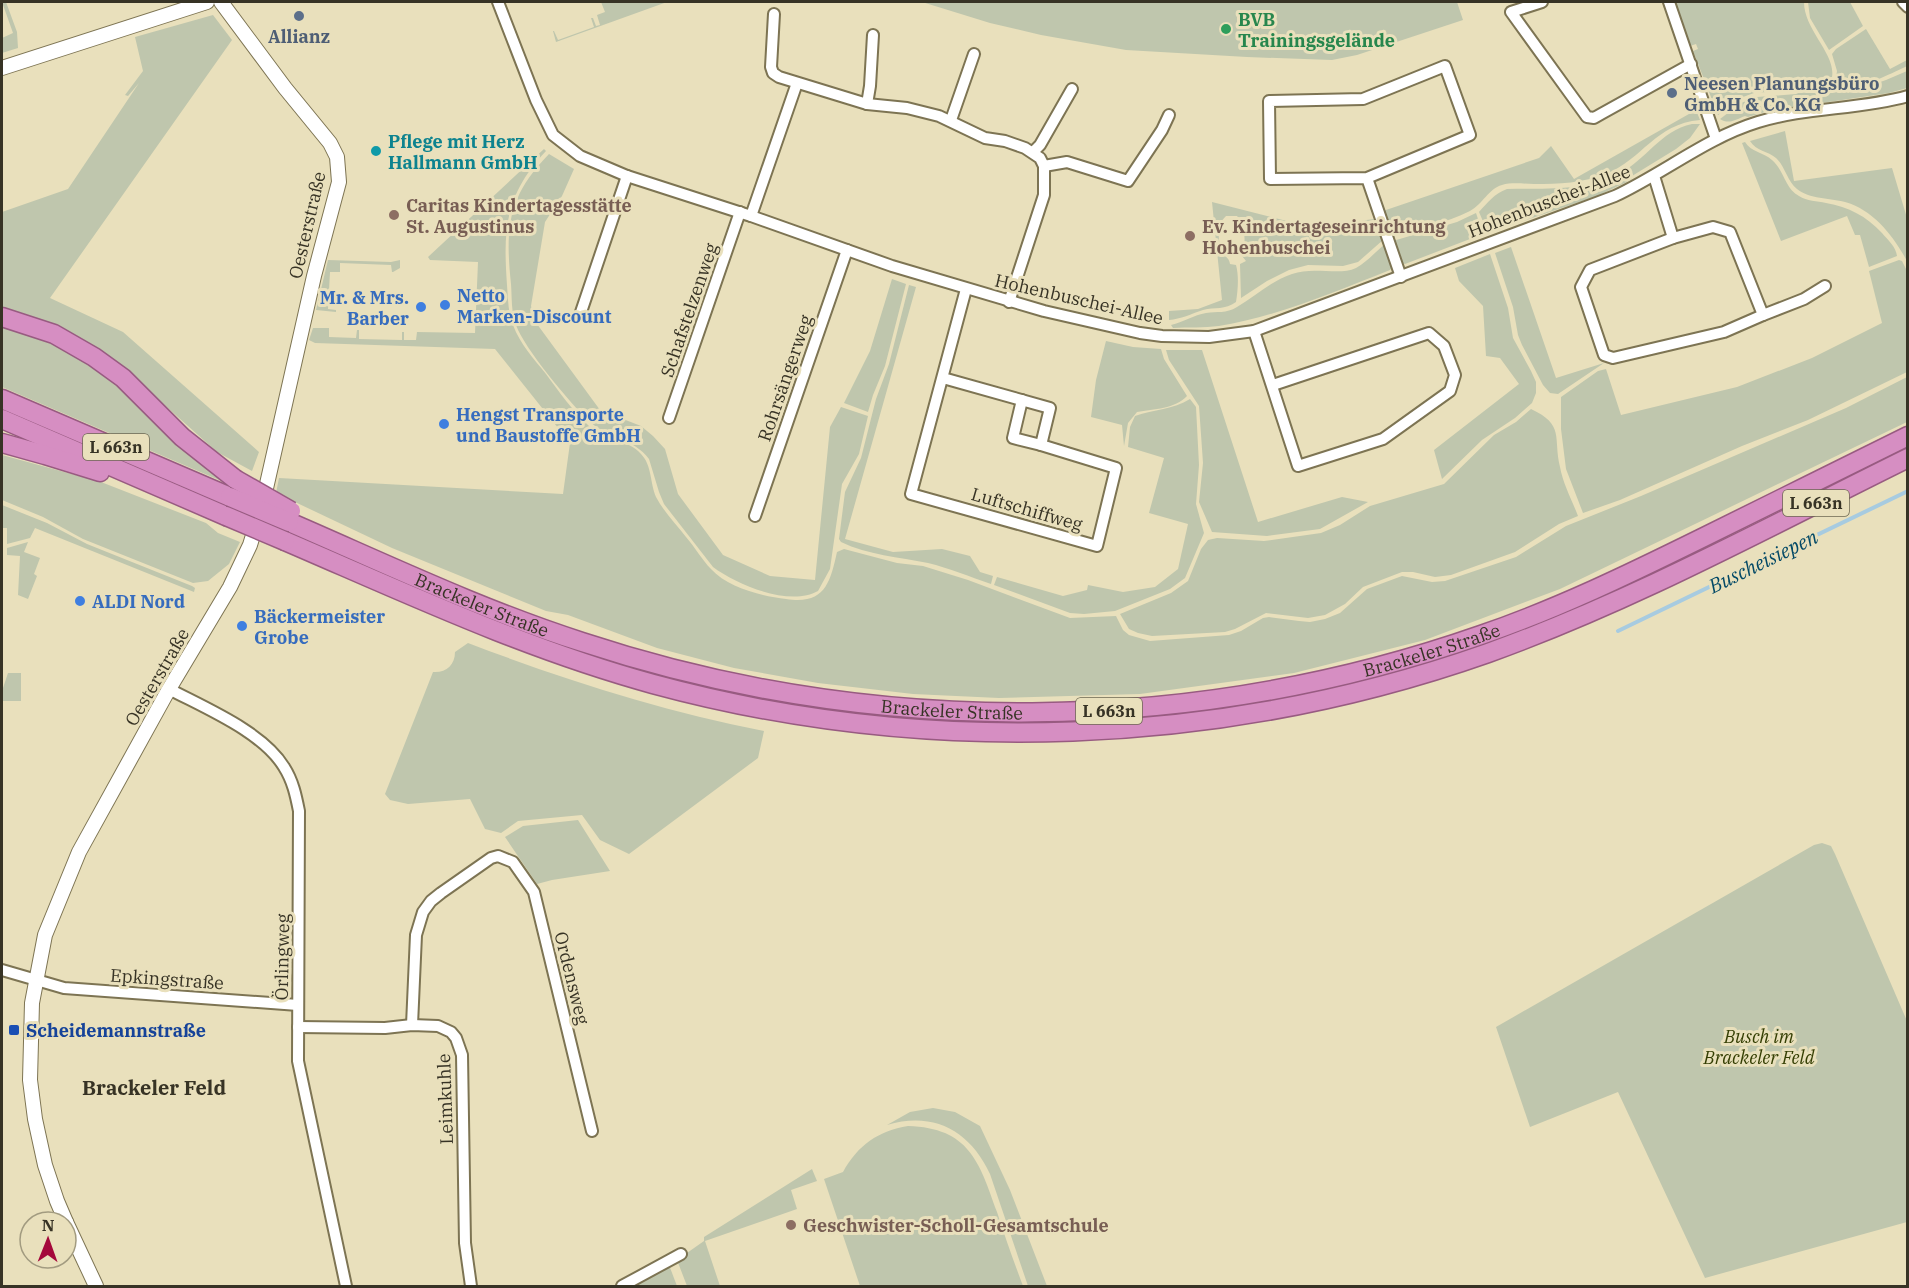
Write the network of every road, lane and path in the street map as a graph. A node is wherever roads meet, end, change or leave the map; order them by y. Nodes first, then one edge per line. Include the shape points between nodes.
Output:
1 (207, 2) edge
2 (221, 2) edge
3 (498, 2) edge
4 (1542, 2) edge
5 (1669, 2) edge
6 (1903, 2) edge
7 (1908, 7) edge
8 (774, 14) dead end
9 (873, 35) dead end
10 (974, 54) dead end
11 (1691, 64) junction
12 (2, 68) edge
13 (797, 83) junction
14 (1072, 89) dead end
15 (1908, 96) edge
16 (867, 104) junction
17 (1169, 115) dead end
18 (951, 120) junction
19 (1716, 139) junction
20 (1033, 152) junction
21 (1044, 166) junction
22 (627, 176) junction
23 (1654, 176) junction
24 (1367, 178) junction
25 (740, 212) junction
26 (751, 216) junction
27 (1673, 238) junction
28 (847, 250) junction
29 (1401, 277) junction
30 (1825, 286) dead end
31 (966, 289) junction
32 (1009, 302) junction
33 (580, 315) dead end
34 (1762, 315) junction
35 (2, 317) edge
36 (1254, 330) junction
37 (943, 378) junction
38 (1273, 385) junction
39 (2, 399) edge
40 (1022, 400) junction
41 (669, 418) dead end
42 (2, 419) edge
43 (1908, 436) edge
44 (2, 443) edge
45 (1041, 445) junction
46 (1908, 458) edge
47 (205, 507) junction
48 (755, 516) dead end
49 (290, 517) junction
50 (169, 689) junction
51 (2, 970) edge
52 (36, 980) junction
53 (297, 1005) junction
54 (412, 1025) junction
55 (298, 1027) junction
56 (592, 1131) dead end
57 (62, 1210) edge
58 (78, 1248) edge
59 (681, 1254) dead end
60 (96, 1287) edge
61 (346, 1287) edge
62 (471, 1287) edge
63 (622, 1287) edge

1 - 12 street
2 - 50 street, Oesterstraße via 330,143 337,157 339,182 250,545 230,587
3 - 22 street, Hohenbuschei-Allee via 553,135 580,156
4 - 11 street via 1511,12 1587,117 1594,118
5 - 11 street
6 - 7 street
8 - 13 street via 771,68 779,77
9 - 16 street
10 - 18 street
11 - 19 street
13 - 16 street
13 - 26 street
14 - 20 street
15 - 19 street, Hohenbuschei-Allee via 1759,122
16 - 18 street via 907,108
17 - 21 street via 1128,181 1067,162
18 - 20 street via 985,138
19 - 23 street, Hohenbuschei-Allee
20 - 21 street
21 - 32 street via 1042,203
22 - 25 street, Hohenbuschei-Allee
22 - 33 street
23 - 27 street
23 - 29 street, Hohenbuschei-Allee via 1596,204
24 - 24 street via 1470,135 1445,66 1363,99 1269,101 1270,179
24 - 29 street
25 - 26 street, Hohenbuschei-Allee
25 - 41 street, Schafstelzenweg
26 - 28 street, Hohenbuschei-Allee
27 - 34 street via 1713,227 1730,232
27 - 34 street via 1590,270 1581,287 1604,355 1613,358 1724,332
28 - 31 street, Hohenbuschei-Allee
28 - 48 street, Rohrsängerweg
29 - 36 street, Hohenbuschei-Allee
30 - 34 street via 1804,299
31 - 32 street, Hohenbuschei-Allee
31 - 37 street, Luftschiffweg
32 - 36 street, Hohenbuschei-Allee via 1162,336 1209,337
35 - 49 highway, bridge via 54,334 94,357 123,378 182,437
36 - 38 street
37 - 40 street
37 - 45 street, Luftschiffweg via 911,494 1097,546 1116,468
38 - 38 street via 1298,466 1383,439 1450,392 1455,375 1444,346 1429,333
39 - 49 highway, L 663n, bridge via 230,497
40 - 45 street via 1050,408
40 - 45 street, Luftschiffweg via 1013,438
42 - 47 highway, Brackeler Straße / L 663n
43 - 49 highway, Brackeler Straße / L 663n via 1612,582 1482,635 1318,682 1236,697 1125,710 968,712 856,704 749,687 656,665 509,616 362,554
44 - 47 highway
46 - 47 highway, Brackeler Straße / L 663n, bridge via 1642,589 1567,622 1445,667 1330,698 1258,712 1092,731 915,728 818,718 652,684 546,650 439,609
50 - 52 street, Oesterstraße via 70,871 45,935
50 - 53 street, Örlingweg via 244,730 268,748 284,766 295,788 299,811
51 - 52 street
52 - 53 street, Epkingstraße via 64,988
52 - 57 street, Oesterstraße via 30,1030 32,1098 45,1165
53 - 55 street, Örlingweg
54 - 55 street, Leimkuhle
54 - 56 street, Ordensweg via 416,935 423,912 441,893 491,858 498,856 513,862 534,892
54 - 62 street, Leimkuhle via 445,1028 460,1046 465,1243
55 - 61 street, Örlingweg via 298,1060
58 - 60 street, Oesterstraße
59 - 63 street

